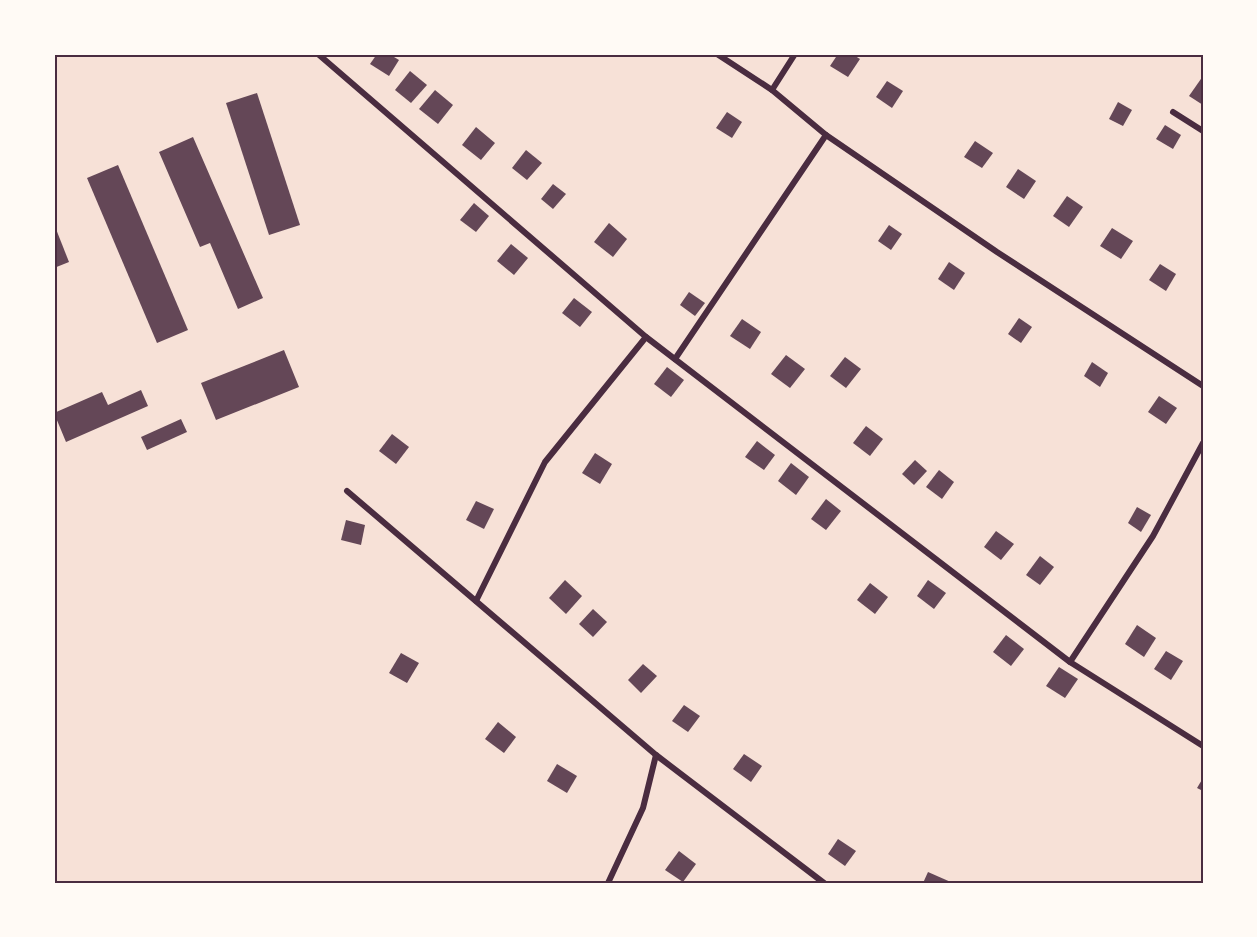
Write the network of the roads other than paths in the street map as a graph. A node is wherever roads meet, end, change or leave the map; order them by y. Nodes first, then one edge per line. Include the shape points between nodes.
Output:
1 (318, 54) edge
2 (717, 54) edge
3 (795, 54) edge
4 (772, 90) junction
5 (1173, 112) dead end
6 (1203, 131) edge
7 (826, 135) junction
8 (646, 337) junction
9 (675, 359) junction
10 (1203, 386) edge
11 (1203, 443) edge
12 (347, 491) dead end
13 (476, 601) junction
14 (1070, 662) junction
15 (1203, 746) edge
16 (656, 755) junction
17 (609, 883) edge
18 (824, 883) edge

1 - 8 street
2 - 4 street
3 - 4 street
4 - 7 street
5 - 6 street
7 - 9 street
7 - 10 street
8 - 9 street
8 - 13 street via 545,462
9 - 14 street
11 - 14 street via 1153,536
12 - 13 street
13 - 16 street
14 - 15 street
16 - 17 street via 643,808
16 - 18 street

